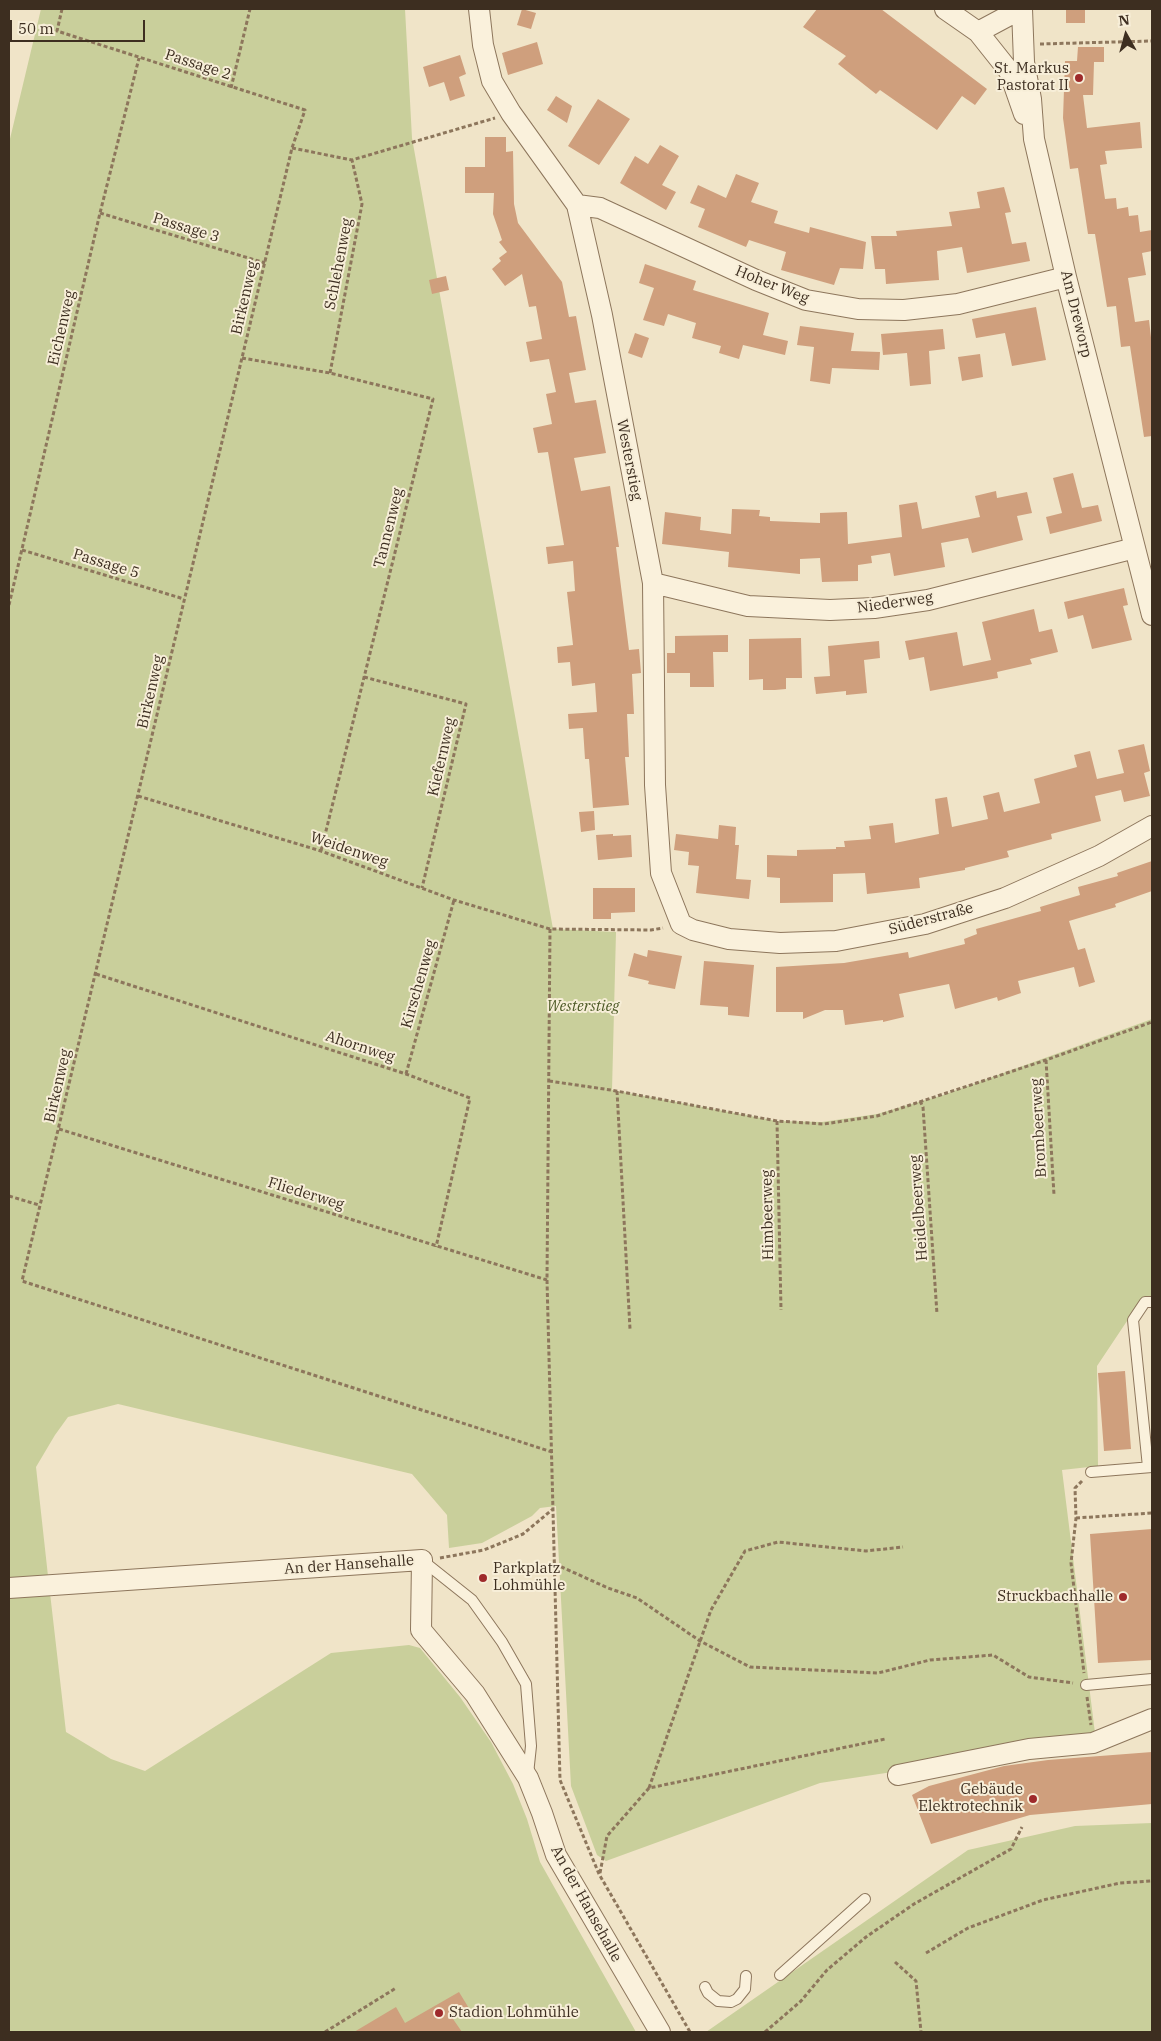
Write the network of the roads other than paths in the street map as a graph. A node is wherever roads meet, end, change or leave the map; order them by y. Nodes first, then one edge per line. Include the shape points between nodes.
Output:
1 (479, 9) edge
2 (945, 9) edge
3 (1021, 9) edge
4 (978, 32) junction
5 (1034, 139) junction
6 (577, 205) junction
7 (1066, 277) junction
8 (1135, 548) junction
9 (653, 583) junction
10 (1152, 615) edge
11 (1152, 826) edge
12 (687, 927) joint
13 (1152, 1302) edge
14 (1150, 1467) edge
15 (1091, 1472) road end
16 (422, 1560) junction
17 (9, 1588) edge
18 (1152, 1679) edge
19 (1086, 1685) road end
20 (1152, 1719) edge
21 (898, 1775) dead end
22 (528, 1778) junction
23 (865, 1899) dead end
24 (780, 1975) dead end
25 (746, 1976) dead end
26 (705, 1987) dead end
27 (660, 2032) edge

1 - 6 street, Westerstieg via 492,81
2 - 4 street
3 - 4 street
3 - 5 street, Am Dreworp
4 - 5 street via 1009,71
5 - 7 street, Am Dreworp
6 - 7 street, Hoher Weg via 600,208 806,300 858,309 904,310 958,304
6 - 9 street, Westerstieg via 602,315
7 - 8 street, Am Dreworp
8 - 9 street, Niederweg via 928,600 874,608 830,610 748,606
8 - 10 street, Am Dreworp
9 - 12 street, Westerstieg via 655,785 661,873
11 - 12 street, Süderstraße via 1098,856 1005,898 925,924 836,940 780,943 729,940
13 - 14 lane via 1145,1302 1134,1320
14 - 15 lane
16 - 17 street, An der Hansehalle
16 - 22 street, An der Hansehalle via 421,1630 475,1694
16 - 22 lane via 472,1600 502,1642 526,1684 532,1746
18 - 19 lane
20 - 21 street via 1093,1743 1029,1749
22 - 27 street, An der Hansehalle via 556,1855
23 - 24 lane
25 - 26 lane via 746,1989 731,2002 718,2001

